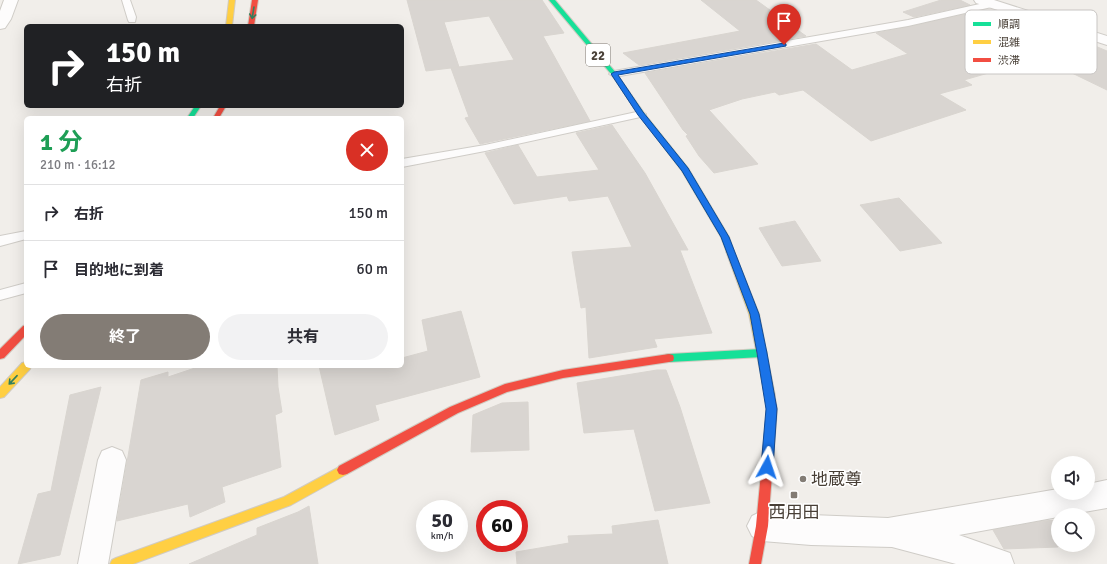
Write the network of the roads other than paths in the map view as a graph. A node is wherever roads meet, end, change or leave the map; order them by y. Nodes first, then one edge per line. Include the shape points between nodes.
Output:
1 (11, 0) edge
2 (126, 0) edge
3 (232, 0) edge
4 (255, 0) edge
5 (552, 0) edge
6 (987, 2) edge
7 (1012, 10) edge
8 (132, 20) dead end
9 (0, 24) edge
10 (229, 24) edge
11 (251, 24) edge
12 (1097, 38) edge
13 (1107, 41) edge
14 (614, 74) junction
15 (640, 114) junction
16 (404, 163) edge
17 (24, 236) edge
18 (0, 242) edge
19 (24, 289) edge
20 (0, 295) edge
21 (24, 331) edge
22 (762, 353) junction
23 (0, 355) edge
24 (24, 368) edge
25 (0, 394) edge
26 (112, 460) dead end
27 (1107, 494) edge
28 (762, 526) junction
29 (888, 533) junction
30 (93, 564) edge
31 (116, 564) edge
32 (755, 564) edge
33 (999, 564) edge

1 - 9 street
2 - 8 lane via 132,13
3 - 10 main road
4 -> 11 main road
5 - 14 main road, 22
6 - 7 street
6 - 14 lane via 908,24
12 - 13 street
14 - 15 main road, 22
15 - 16 lane via 485,148
15 - 22 main road, 22 via 685,170 725,237 754,314
17 - 18 lane
19 - 20 lane
21 - 23 main road
22 - 28 main road, 22 via 772,409
22 - 31 main road via 657,359 563,374 505,388 454,410 287,500
24 -> 25 main road
26 - 30 street
27 - 29 street
28 - 29 street
28 - 32 main road, 22
29 - 33 street via 957,549

